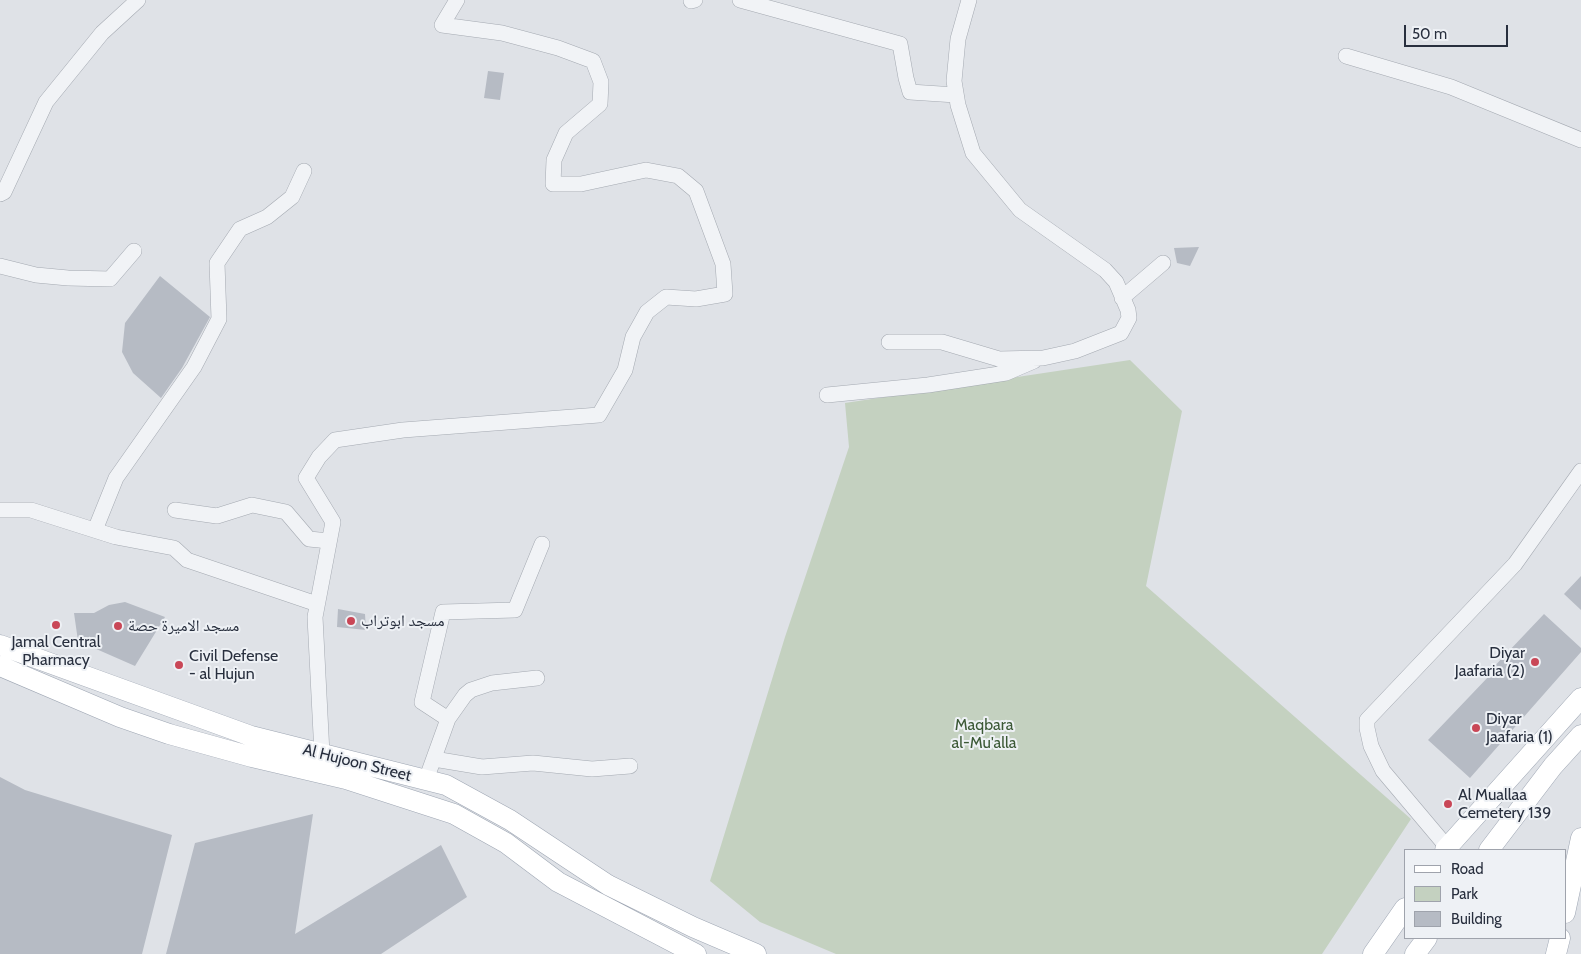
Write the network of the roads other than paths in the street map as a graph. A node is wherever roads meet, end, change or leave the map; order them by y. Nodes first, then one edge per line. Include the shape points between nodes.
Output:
1 (138, 0) edge
2 (457, 0) edge
3 (740, 0) edge
4 (969, 0) edge
5 (1346, 56) dead end
6 (956, 95) junction
7 (1581, 140) edge
8 (304, 171) dead end
9 (0, 194) edge
10 (134, 251) dead end
11 (1163, 262) dead end
12 (0, 266) edge
13 (1122, 298) junction
14 (889, 342) dead end
15 (1043, 358) junction
16 (827, 395) dead end
17 (1581, 471) edge
18 (0, 510) edge
19 (175, 510) dead end
20 (95, 530) junction
21 (329, 541) junction
22 (542, 544) dead end
23 (317, 604) junction
24 (0, 644) edge
25 (0, 666) edge
26 (537, 678) dead end
27 (1581, 698) edge
28 (448, 719) junction
29 (1581, 735) edge
30 (322, 754) junction
31 (434, 759) junction
32 (630, 766) dead end
33 (426, 780) junction
34 (1581, 838) edge
35 (1446, 849) edge
36 (1490, 849) edge
37 (1566, 908) edge
38 (1404, 909) edge
39 (693, 926) junction
40 (1426, 939) edge
41 (1560, 939) edge
42 (690, 952) edge
43 (743, 954) edge
44 (756, 954) edge
45 (1373, 954) edge
46 (1415, 954) edge
47 (1556, 954) edge

1 - 9 street via 102,33 46,102 4,192
2 - 21 street via 442,25 502,33 593,61 601,82 600,104 566,133 554,160 554,184 581,184 646,170 678,176 696,191 723,264 725,294 696,299 666,297 647,312 633,337 625,370 599,415 402,430 335,440 319,456 306,478 333,522
3 - 6 street via 900,44 910,92
4 - 6 street via 958,39 954,80
5 - 7 street via 1451,87
6 - 13 street via 973,153 1020,210 1106,270 1116,282
8 - 20 street via 292,197 267,217 240,229 217,263 219,319 194,367 116,478
10 - 12 street via 110,279 36,275
11 - 13 street
13 - 15 street via 1129,318 1121,333 1075,351
14 - 15 street via 942,342 999,359
15 - 16 street via 1006,373
17 - 35 street via 1515,564 1367,720 1371,746 1383,771
18 - 20 street via 31,510
19 - 21 street via 217,516 252,505 286,512 309,539
20 - 23 street via 174,548 187,560
21 - 23 street
22 - 28 street via 515,610 443,612 422,702
23 - 30 street via 314,617
24 - 30 main road, Al Hujoon Street via 251,736
25 - 42 main road, Al Hujoon Street via 120,717 169,734 346,779 454,814 506,843 558,882
26 - 28 street via 492,683 471,690
27 - 35 main road
28 - 31 street
29 - 36 main road
30 - 33 main road, Al Hujoon Street
31 - 32 street via 482,767 533,764 592,768
31 - 33 street
33 - 39 main road, Al Hujoon Street via 446,785 510,820 608,885
34 - 37 main road
38 - 45 main road
39 - 43 main road
39 - 44 main road
40 - 46 main road
41 - 47 main road

